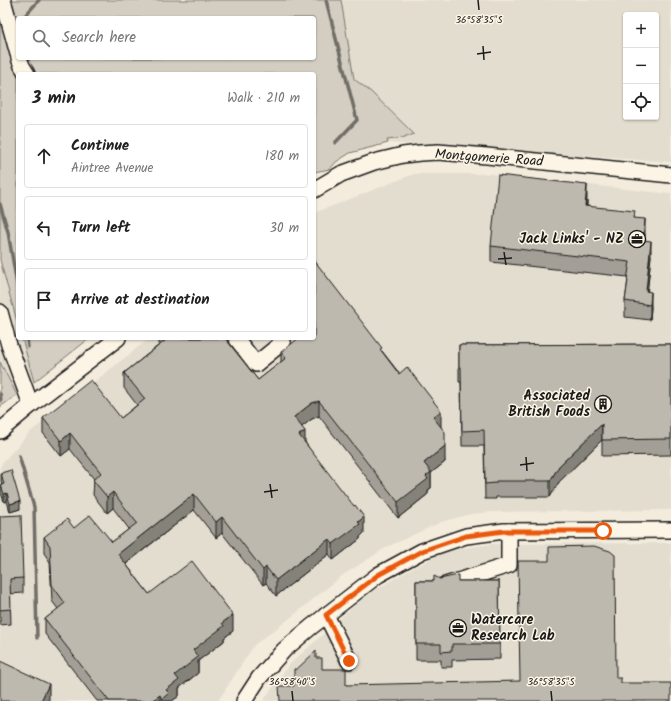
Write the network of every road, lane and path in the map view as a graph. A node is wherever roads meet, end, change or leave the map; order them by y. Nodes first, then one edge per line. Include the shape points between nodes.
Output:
1 (4, 0) edge
2 (16, 46) edge
3 (20, 60) edge
4 (26, 72) edge
5 (671, 175) edge
6 (316, 189) edge
7 (0, 312) edge
8 (115, 340) edge
9 (238, 340) edge
10 (282, 340) edge
11 (0, 349) edge
12 (22, 380) junction
13 (31, 405) junction
14 (0, 431) edge
15 (671, 530) edge
16 (509, 531) junction
17 (442, 586) edge
18 (326, 615) junction
19 (349, 661) dead end
20 (244, 701) edge

1 - 2 street
3 - 4 street
5 - 6 street, Montgomerie Road via 438,152 374,162 341,174
7 - 12 street
8 - 13 street
9 - 10 street via 256,364 283,342
11 - 12 street
12 - 13 street
13 - 14 street
15 - 16 street
16 - 17 street via 509,565
16 - 18 street via 466,536 422,551 378,575
18 - 19 street
18 - 20 street via 284,650 259,678

